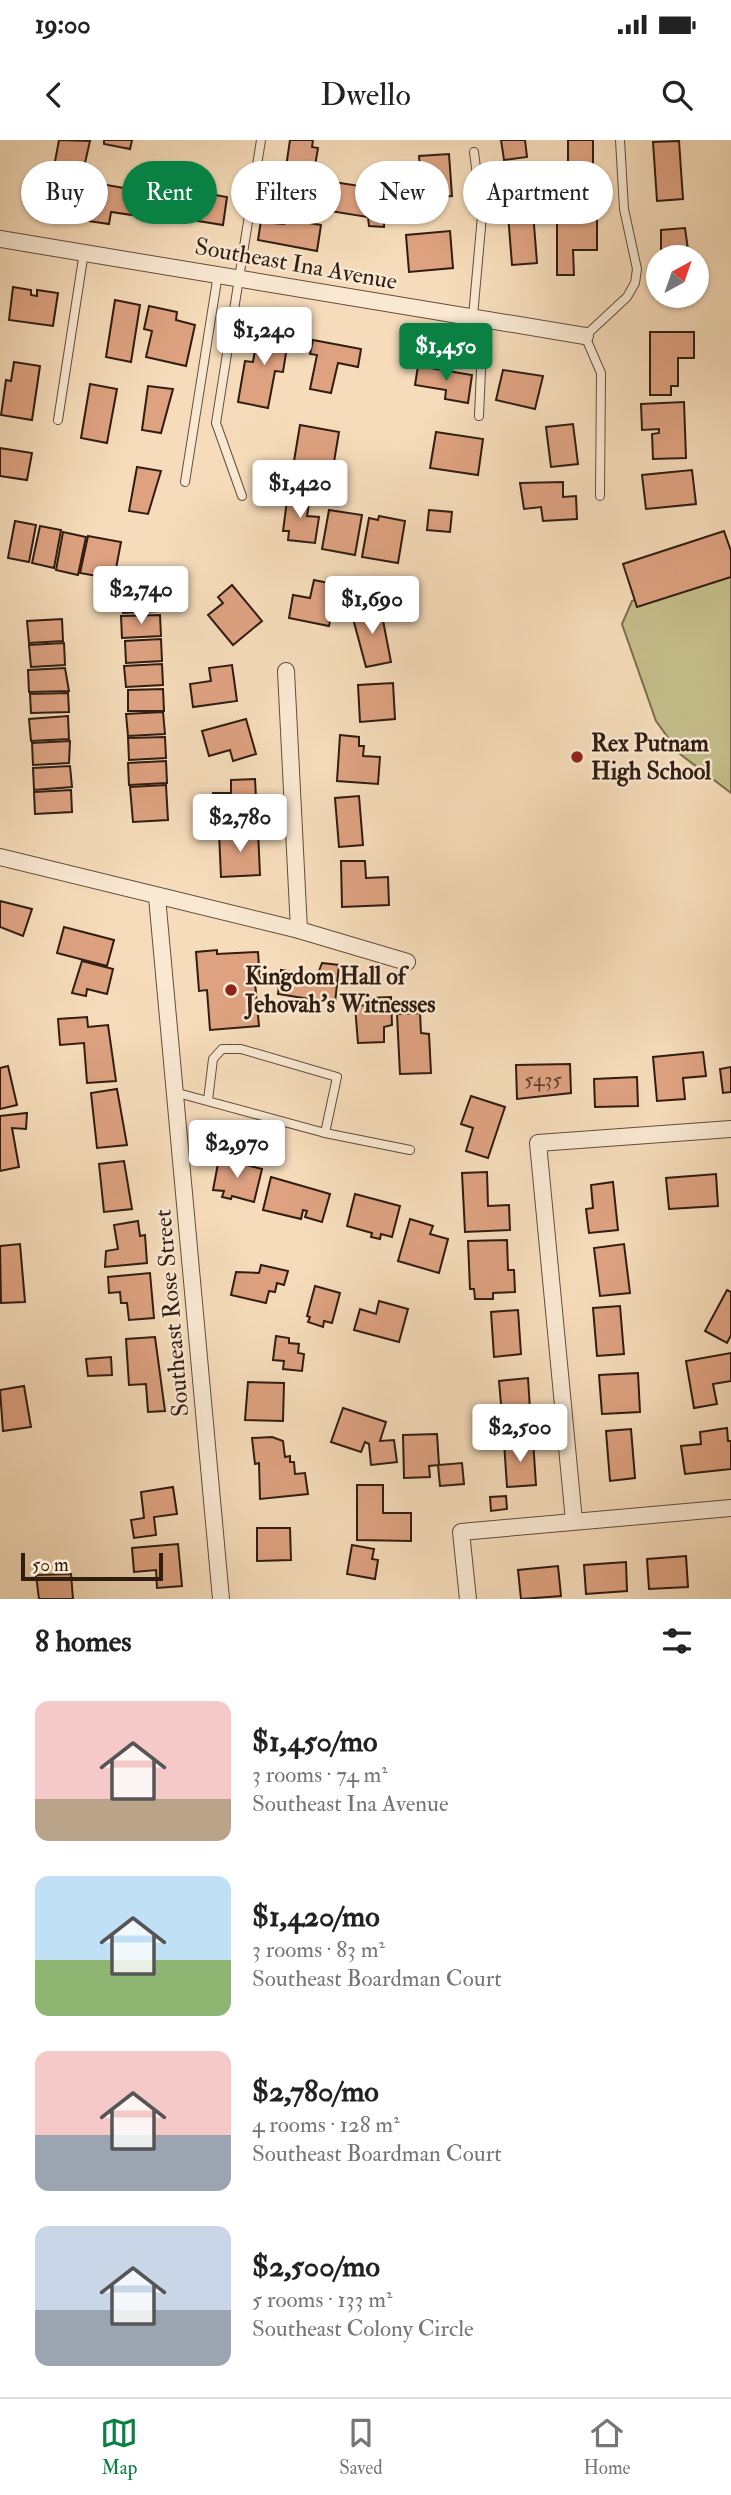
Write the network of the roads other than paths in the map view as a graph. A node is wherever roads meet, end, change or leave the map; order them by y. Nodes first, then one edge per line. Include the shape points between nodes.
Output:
1 (261, 140) edge
2 (620, 140) edge
3 (474, 152) dead end
4 (0, 239) edge
5 (84, 252) junction
6 (218, 274) junction
7 (237, 277) junction
8 (473, 316) junction
9 (585, 335) junction
10 (479, 416) dead end
11 (58, 420) dead end
12 (185, 482) dead end
13 (242, 496) dead end
14 (600, 496) dead end
15 (286, 671) dead end
16 (0, 857) edge
17 (156, 897) junction
18 (299, 930) junction
19 (407, 962) dead end
20 (174, 1092) junction
21 (208, 1100) junction
22 (731, 1129) edge
23 (325, 1133) junction
24 (410, 1150) dead end
25 (731, 1508) edge
26 (574, 1521) junction
27 (221, 1599) edge
28 (468, 1599) edge

1 - 7 lane
2 - 9 lane via 635,283
3 - 8 lane via 482,216
4 - 5 street, Southeast Ina Avenue
5 - 6 street, Southeast Ina Avenue
5 - 11 lane
6 - 7 street, Southeast Ina Avenue
6 - 12 lane
7 - 8 street, Southeast Ina Avenue
7 - 13 lane via 216,423
8 - 9 street, Southeast Ina Avenue
8 - 10 lane via 482,347
9 - 14 lane via 601,373
15 - 18 street
16 - 17 street
17 - 18 street
17 - 20 street, Southeast Rose Street
18 - 19 street
20 - 21 lane
20 - 27 street, Southeast Rose Street
21 - 23 lane
21 - 23 lane via 216,1052 240,1049 337,1077
22 - 26 street via 538,1143
23 - 24 lane
25 - 26 street
26 - 28 street via 461,1532

